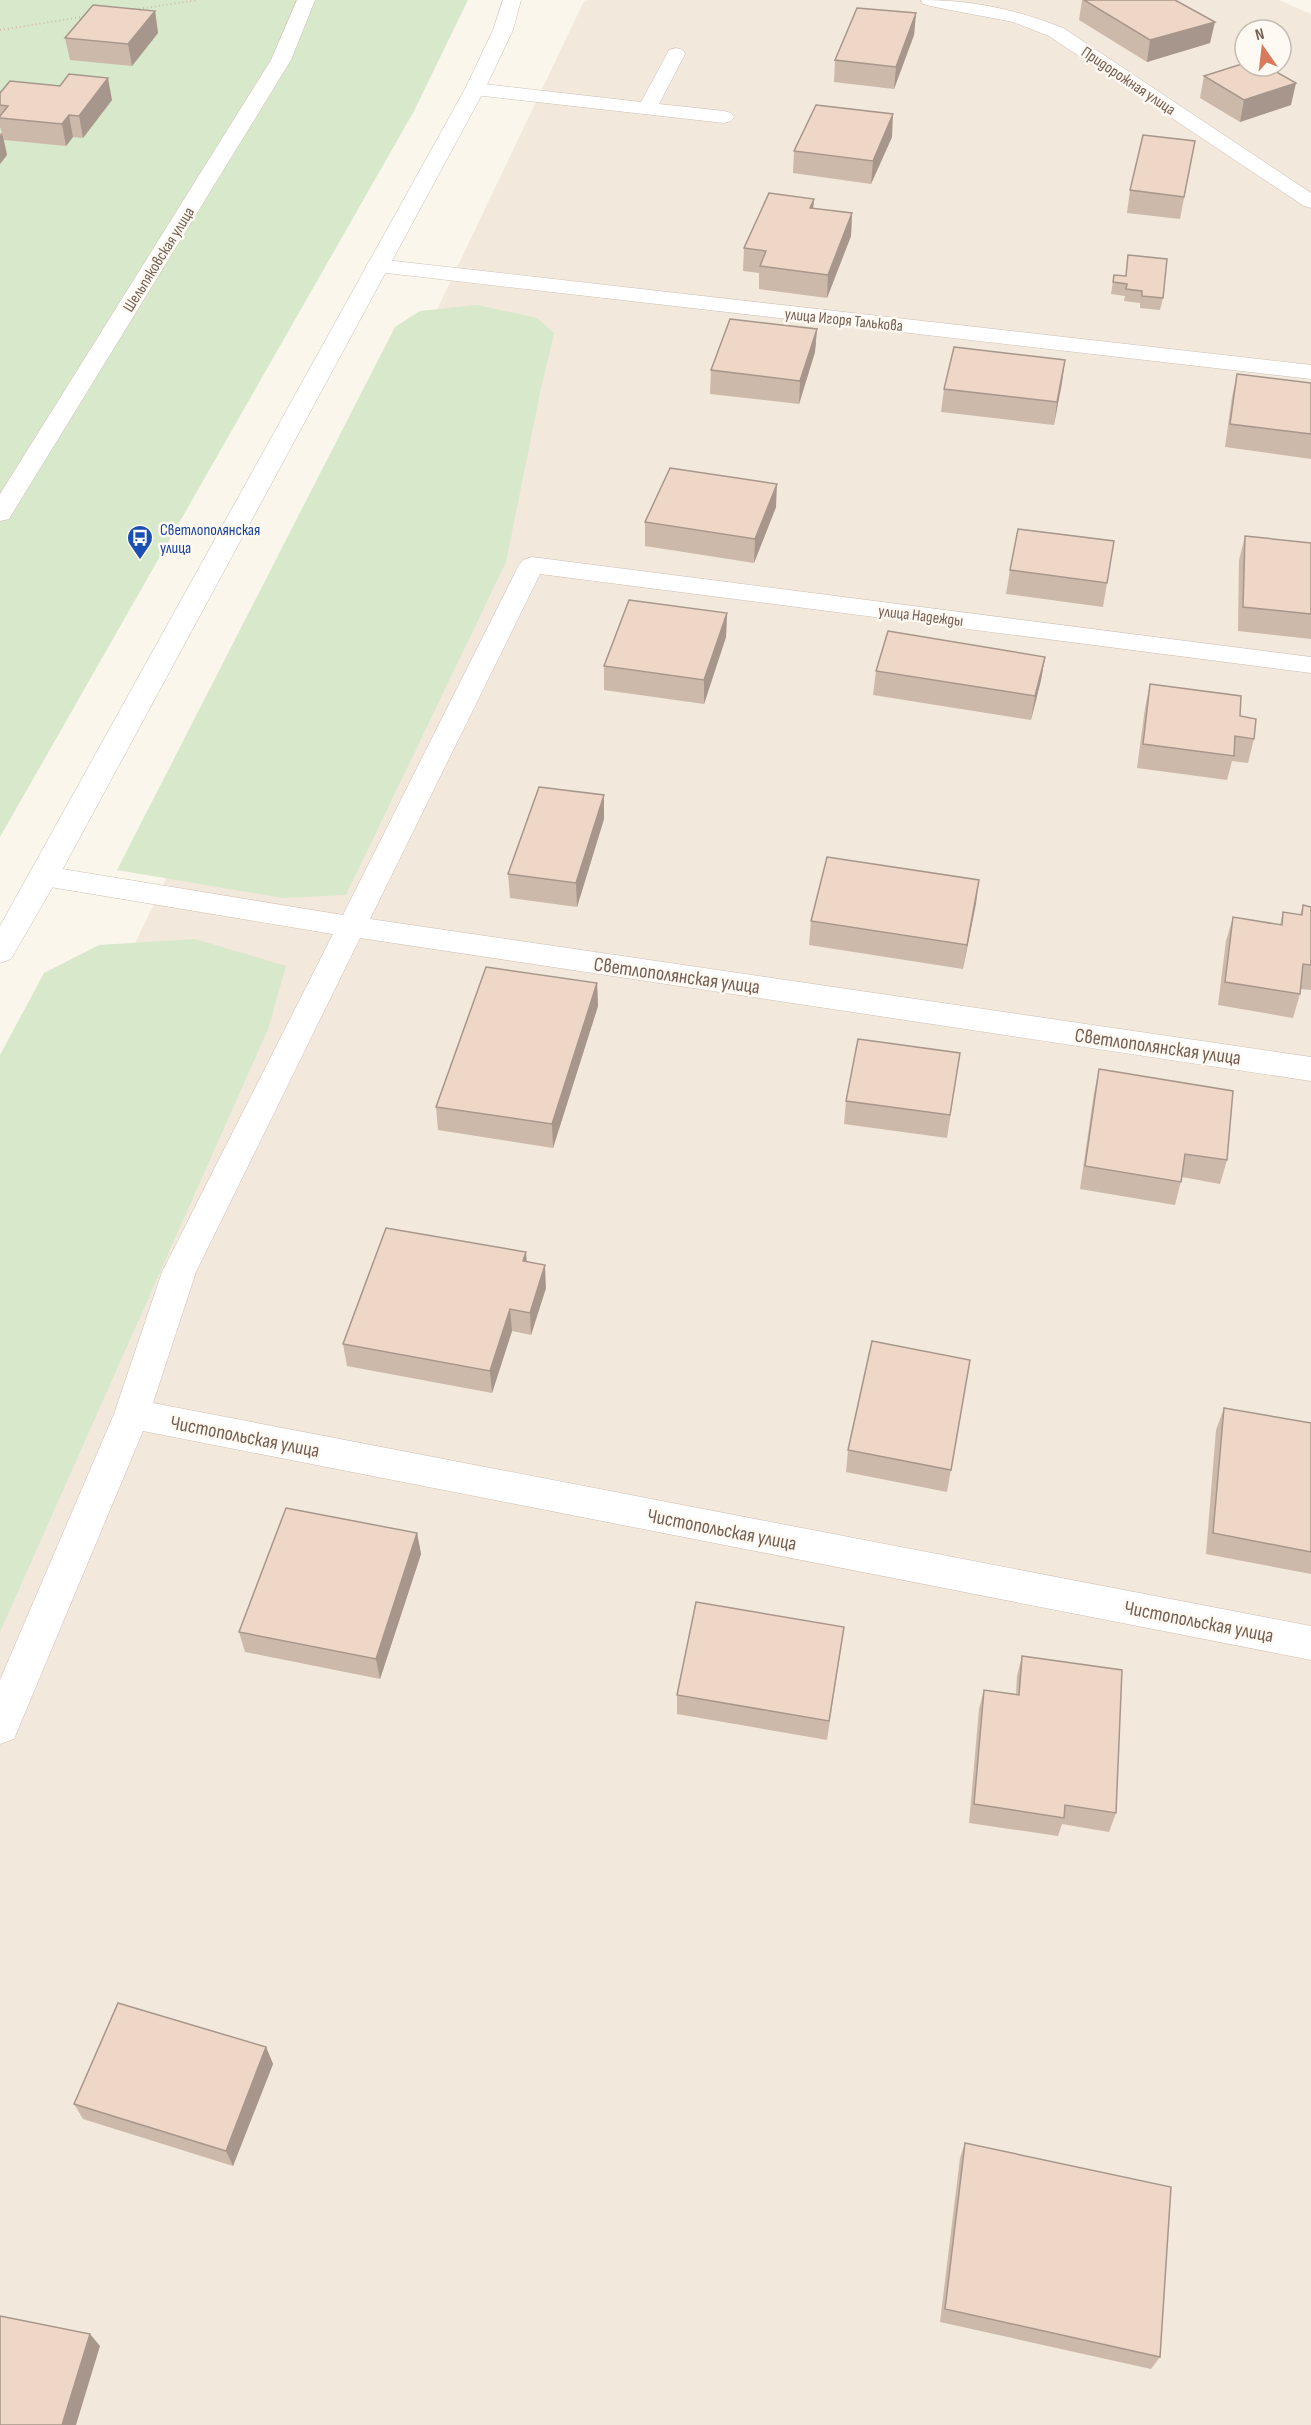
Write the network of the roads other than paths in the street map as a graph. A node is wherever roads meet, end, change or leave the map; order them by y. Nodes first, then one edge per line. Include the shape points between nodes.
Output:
1 (306, 0) edge
2 (512, 0) edge
3 (930, 0) edge
4 (676, 54) dead end
5 (475, 89) junction
6 (647, 108) junction
7 (724, 117) dead end
8 (1311, 201) edge
9 (377, 266) junction
10 (1311, 372) edge
11 (0, 514) edge
12 (1311, 665) edge
13 (44, 876) junction
14 (353, 927) junction
15 (0, 952) edge
16 (1311, 1069) edge
17 (132, 1414) junction
18 (1311, 1643) edge
19 (0, 1726) edge

1 - 11 street, Шельпяковская улица via 281,60
2 - 5 street via 503,30
3 - 8 street, Придорожная улица via 1018,17 1056,32
4 - 6 lane
5 - 6 lane
5 - 9 street
6 - 7 lane
9 - 10 street, улица Игоря Талькова
9 - 13 street
12 - 14 street, улица Надежды via 532,565
13 - 14 street, Светлополянская улица
13 - 15 street
14 - 16 street, Светлополянская улица
14 - 17 street via 179,1272
17 - 18 street, Чистопольская улица
17 - 19 street

